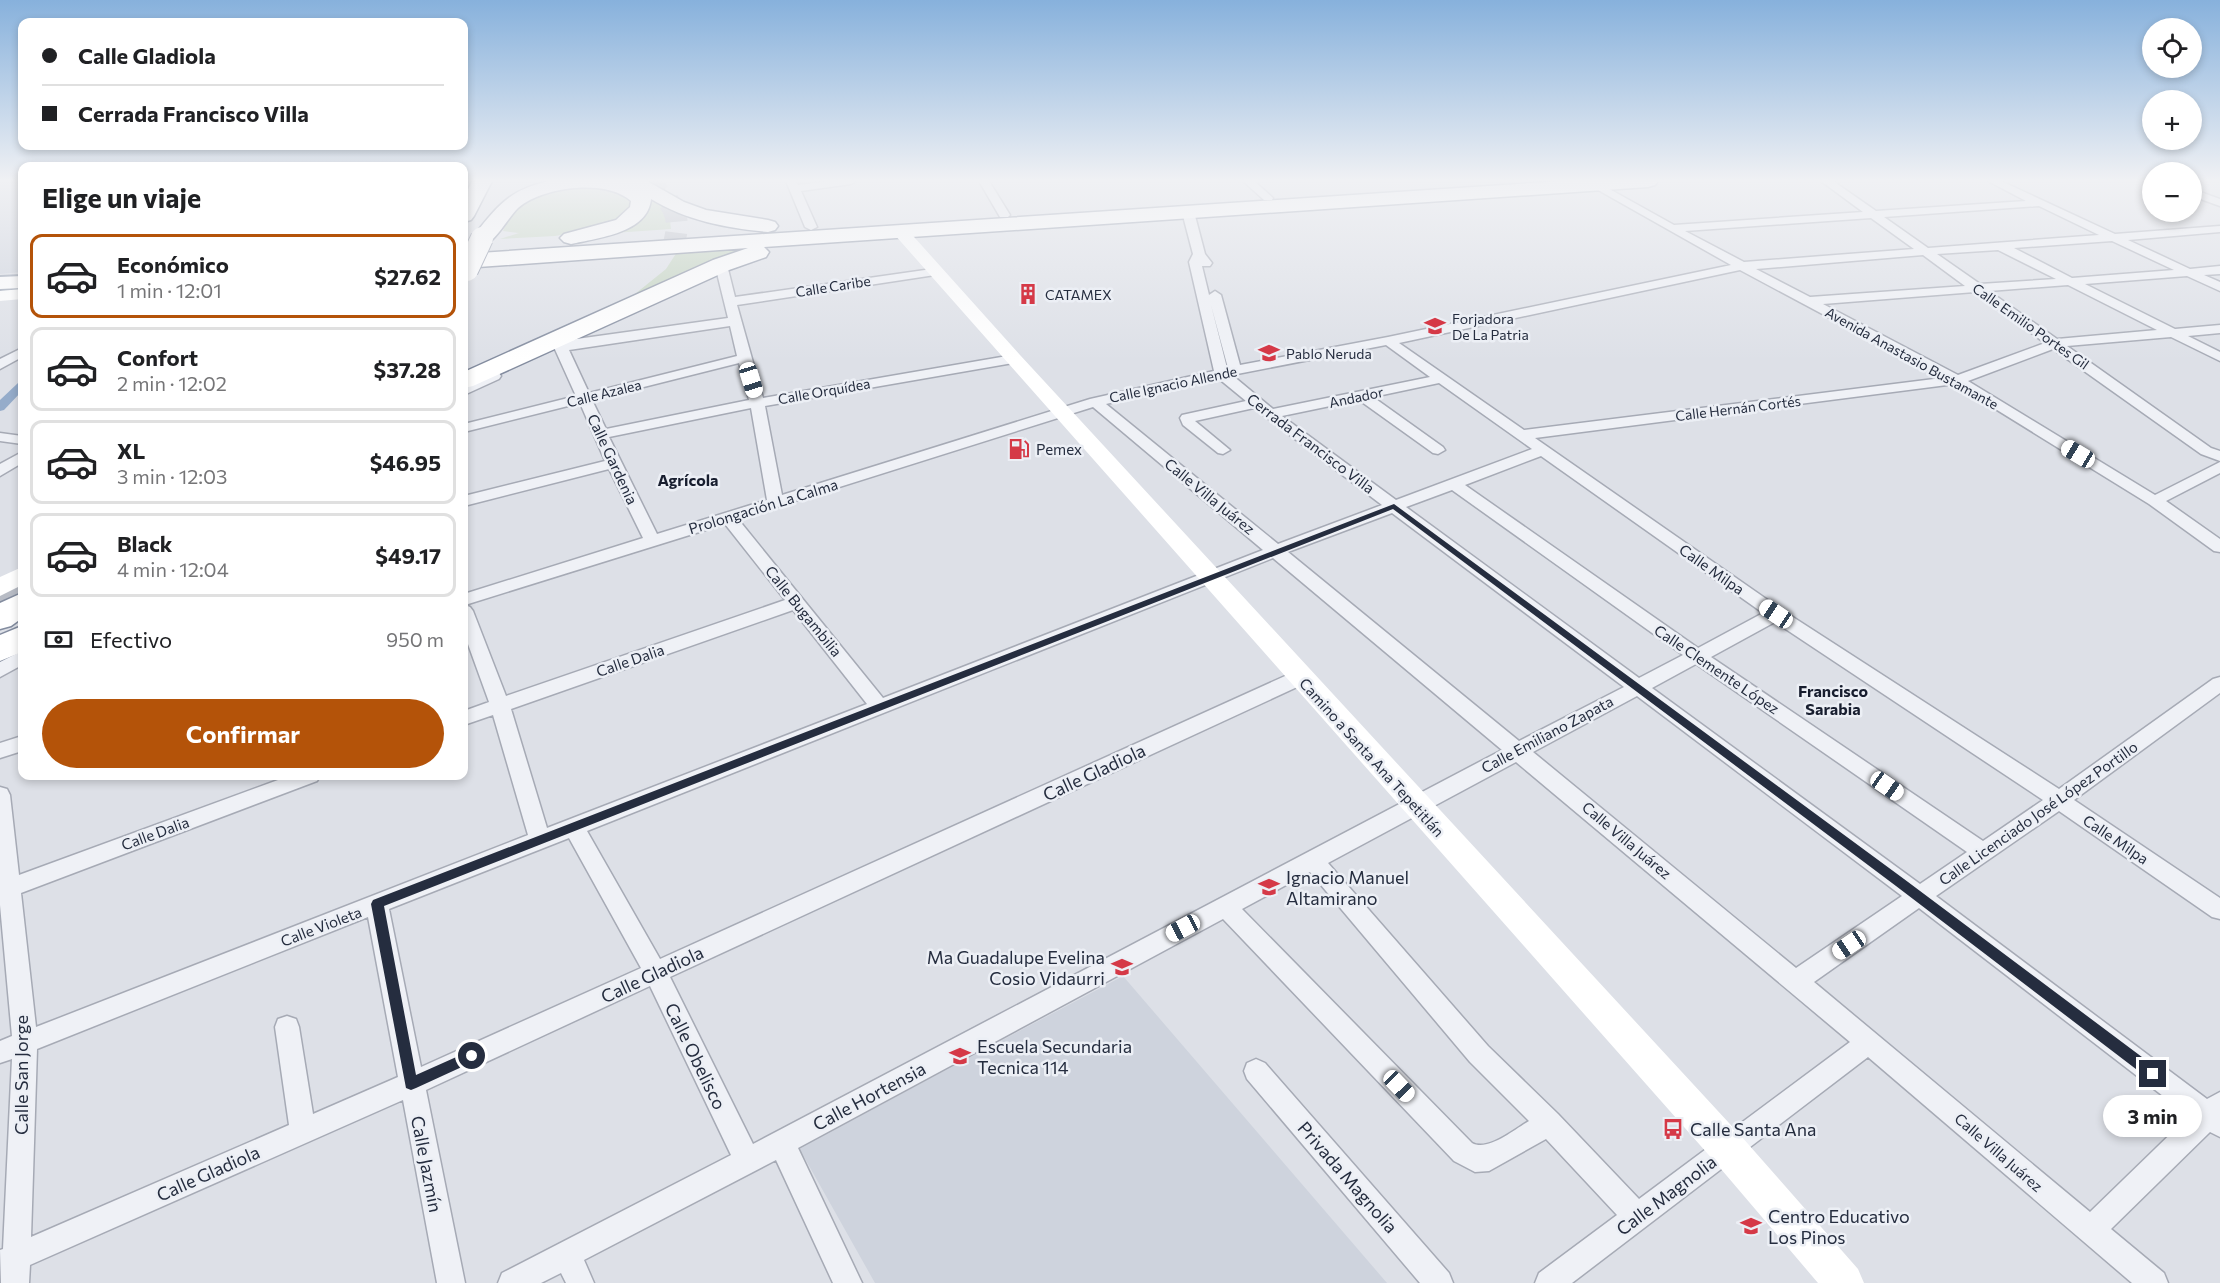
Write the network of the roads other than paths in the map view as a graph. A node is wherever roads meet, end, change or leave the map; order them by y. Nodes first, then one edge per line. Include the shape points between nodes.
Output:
1 (478, 241) edge
2 (483, 241) edge
3 (557, 241) edge
4 (660, 241) edge
5 (702, 241) edge
6 (824, 241) edge
7 (909, 241) edge
8 (1196, 241) edge
9 (1694, 241) edge
10 (1910, 241) edge
11 (2065, 241) edge
12 (2122, 241) edge
13 (549, 243) junction
14 (627, 244) junction
15 (2000, 246) junction
16 (672, 250) tunnel mouth
17 (1926, 252) junction
18 (468, 259) edge
19 (721, 265) junction
20 (1742, 266) junction
21 (2220, 270) edge
22 (935, 271) junction
23 (2189, 272) junction
24 (18, 276) edge
25 (0, 278) edge
26 (18, 282) edge
27 (2072, 282) junction
28 (0, 283) edge
29 (2220, 287) edge
30 (18, 289) edge
31 (1980, 289) junction
32 (0, 290) edge
33 (18, 294) edge
34 (0, 296) edge
35 (1810, 301) junction
36 (730, 302) junction
37 (735, 321) junction
38 (587, 326) junction
39 (2220, 329) edge
40 (2174, 334) junction
41 (1388, 341) junction
42 (2056, 343) junction
43 (561, 346) junction
44 (18, 354) edge
45 (468, 356) edge
46 (2220, 357) edge
47 (744, 358) junction
48 (1013, 359) junction
49 (0, 365) edge
50 (1228, 372) junction
51 (468, 379) edge
52 (1442, 379) junction
53 (1957, 380) junction
54 (468, 389) edge
55 (1362, 396) junction
56 (585, 397) junction
57 (1095, 402) junction
58 (757, 403) junction
59 (1264, 408) junction
60 (1062, 412) junction
61 (468, 427) edge
62 (601, 434) junction
63 (1520, 435) junction
64 (0, 437) edge
65 (18, 439) edge
66 (1223, 450) dead end
67 (1438, 450) dead end
68 (1541, 450) junction
69 (18, 460) edge
70 (2217, 462) edge
71 (614, 463) junction
72 (0, 471) edge
73 (1453, 484) junction
74 (468, 500) edge
75 (2155, 501) junction
76 (775, 502) junction
77 (1394, 506) junction
78 (728, 516) junction
79 (652, 540) junction
80 (2220, 547) edge
81 (1276, 551) junction
82 (1211, 576) junction
83 (18, 577) edge
84 (0, 588) tunnel mouth
85 (468, 599) edge
86 (797, 602) junction
87 (18, 607) edge
88 (1776, 614) junction
89 (0, 618) tunnel mouth
90 (468, 621) edge
91 (18, 639) edge
92 (0, 650) edge
93 (1696, 655) junction
94 (18, 660) edge
95 (0, 671) edge
96 (1301, 677) junction
97 (2220, 684) edge
98 (1636, 686) junction
99 (500, 705) junction
100 (879, 706) junction
101 (468, 717) edge
102 (18, 744) edge
103 (1519, 750) junction
104 (0, 751) edge
105 (299, 780) edge
106 (0, 795) edge
107 (2059, 800) junction
108 (1415, 805) junction
109 (573, 827) junction
110 (540, 840) junction
111 (1983, 852) junction
112 (1312, 859) junction
113 (5, 889) edge
114 (1919, 896) junction
115 (377, 904) junction
116 (1225, 906) junction
117 (2220, 910) edge
118 (656, 973) junction
119 (1796, 981) junction
120 (287, 1027) dead end
121 (25, 1042) junction
122 (1869, 1042) junction
123 (0, 1052) edge
124 (1256, 1071) dead end
125 (411, 1084) junction
126 (2216, 1114) edge
127 (1549, 1123) junction
128 (303, 1131) junction
129 (782, 1143) junction
130 (1728, 1149) junction
131 (747, 1159) junction
132 (1638, 1217) junction
133 (2090, 1231) junction
134 (567, 1254) junction
135 (8, 1261) edge
136 (15, 1283) edge
137 (451, 1283) edge
138 (512, 1283) edge
139 (580, 1283) edge
140 (848, 1283) edge
141 (1439, 1283) edge
142 (1549, 1283) edge
143 (1844, 1283) edge
144 (2154, 1283) edge

1 - 18 highway
2 - 18 highway
3 - 13 highway
4 - 14 highway
5 - 14 highway
6 - 19 highway via 766,250
7 - 22 street, Camino a Santa Ana Tepetitlán
8 - 50 street via 1199,254 1195,262
9 - 20 street, Avenida Anastasio Bustamante
10 - 17 street, Calle Emilio Portes Gil
11 - 15 street, Calle Ignacio Allende
12 - 23 street
13 - 14 highway
13 - 18 highway
14 - 18 highway
15 - 17 street, Calle Ignacio Allende
15 - 27 street
16 - 45 highway via 644,282 593,314 530,340
17 - 20 street, Calle Ignacio Allende
17 - 31 street, Calle Emilio Portes Gil
19 - 36 street
19 - 38 highway
20 - 35 street, Avenida Anastasio Bustamante
20 - 41 street, Calle Ignacio Allende
21 - 23 street
22 - 36 street, Calle Caribe
22 - 48 street, Camino a Santa Ana Tepetitlán
23 - 27 street
23 - 29 street
24 - 25 street
26 - 28 main road
27 - 31 street
27 - 40 street
30 - 32 main road
31 - 35 street
31 - 42 street, Calle Emilio Portes Gil
33 - 34 street
35 - 53 street, Avenida Anastasio Bustamante
36 - 37 street
37 - 43 street
37 - 47 street
38 - 43 street
38 - 51 highway
39 - 40 street, Calle Hernán Cortés
40 - 42 street, Calle Hernán Cortés
40 - 46 street
41 - 50 street, Calle Ignacio Allende
41 - 52 street, Calle Milpa
42 - 53 street, Calle Hernán Cortés
42 - 70 street, Calle Emilio Portes Gil
43 - 54 street
43 - 56 street, Calle Gardenia
44 - 49 street
47 - 56 street, Calle Azalea
47 - 58 street
48 - 58 street, Calle Orquídea
48 - 60 street, Camino a Santa Ana Tepetitlán
50 - 57 street, Calle Ignacio Allende
50 - 59 street, Cerrada Francisco Villa
52 - 55 street, Andador
52 - 63 street, Calle Milpa
53 - 63 street, Calle Hernán Cortés
53 - 75 street, Avenida Anastasio Bustamante
55 - 59 street, Andador
55 - 67 street
56 - 61 street, Calle Azalea
56 - 62 street, Calle Gardenia
57 - 60 street, Calle Ignacio Allende
57 - 81 street, Calle Villa Juárez
58 - 62 street, Calle Orquídea
58 - 76 street
59 - 66 street, Andador via 1187,418
59 - 77 street, Cerrada Francisco Villa
60 - 76 street, Prolongación La Calma
60 - 82 street, Camino a Santa Ana Tepetitlán
62 - 71 street, Calle Gardenia
63 - 68 street, Calle Milpa
64 - 65 street
68 - 73 street
68 - 88 street, Calle Milpa
69 - 72 street
70 - 75 street
71 - 74 street
71 - 79 street, Calle Gardenia
73 - 77 street
73 - 93 street, Calle Clemente López
75 - 80 street, Avenida Anastasio Bustamante
76 - 78 street, Prolongación La Calma
77 - 81 street
77 - 98 street, Cerrada Francisco Villa
78 - 79 street, Prolongación La Calma
78 - 86 street, Calle Bugambilia
79 - 85 street, Prolongación La Calma
81 - 82 street
81 - 103 street, Calle Villa Juárez
82 - 96 street, Camino a Santa Ana Tepetitlán
82 - 100 street, Calle Violeta
83 - 84 street
86 - 99 street, Calle Dalia
86 - 100 street, Calle Bugambilia
87 - 89 highway
88 - 93 street, Calle Emiliano Zapata
88 - 107 street, Calle Milpa
90 - 99 street
91 - 92 highway
93 - 98 street, Calle Emiliano Zapata
93 - 111 street, Calle Clemente López
94 - 95 street
96 - 108 street, Camino a Santa Ana Tepetitlán
96 - 118 street, Calle Gladiola
97 - 107 street, Calle Licenciado José López Portillo
98 - 103 street, Calle Emiliano Zapata
98 - 114 street, Cerrada Francisco Villa
99 - 101 street, Calle Dalia
99 - 110 street
100 - 109 street, Calle Violeta
102 - 104 street
103 - 108 street, Calle Emiliano Zapata
103 - 119 street, Calle Villa Juárez
105 - 113 street, Calle Dalia
106 - 113 street, Calle San Jorge
107 - 111 street, Calle Licenciado José López Portillo
107 - 117 street, Calle Milpa
108 - 112 street, Calle Hortensia
108 - 130 street, Camino a Santa Ana Tepetitlán
109 - 110 street, Calle Violeta
109 - 118 street, Calle Obelisco
110 - 115 street, Calle Violeta
111 - 114 street, Calle Licenciado José López Portillo
112 - 116 street, Calle Hortensia
112 - 127 street via 1479,1054
113 - 121 street, Calle San Jorge
114 - 119 street, Calle Licenciado José López Portillo
114 - 126 street, Cerrada Francisco Villa
115 - 121 street, Calle Violeta
115 - 125 street, Calle Jazmín
116 - 127 street via 1463,1152 1475,1159 1489,1158
116 - 129 street, Calle Hortensia
118 - 125 street, Calle Gladiola
118 - 131 street, Calle Obelisco
119 - 122 street, Calle Villa Juárez
120 - 128 street
121 - 123 street, Calle Violeta
121 - 135 street, Calle San Jorge
122 - 130 street, Calle Magnolia
122 - 133 street, Calle Villa Juárez
124 - 141 street, Privada Magnolia
125 - 128 street, Calle Gladiola
125 - 137 street, Calle Jazmín
126 - 133 street
127 - 132 street
128 - 135 street, Calle Gladiola
129 - 131 street, Calle Hortensia
129 - 140 street
130 - 132 street, Calle Magnolia
130 - 143 street, Camino a Santa Ana Tepetitlán
131 - 134 street, Calle Hortensia
132 - 142 street, Calle Magnolia
133 - 144 street, Calle Villa Juárez
134 - 138 street, Calle Hortensia
134 - 139 street
135 - 136 street, Calle San Jorge

